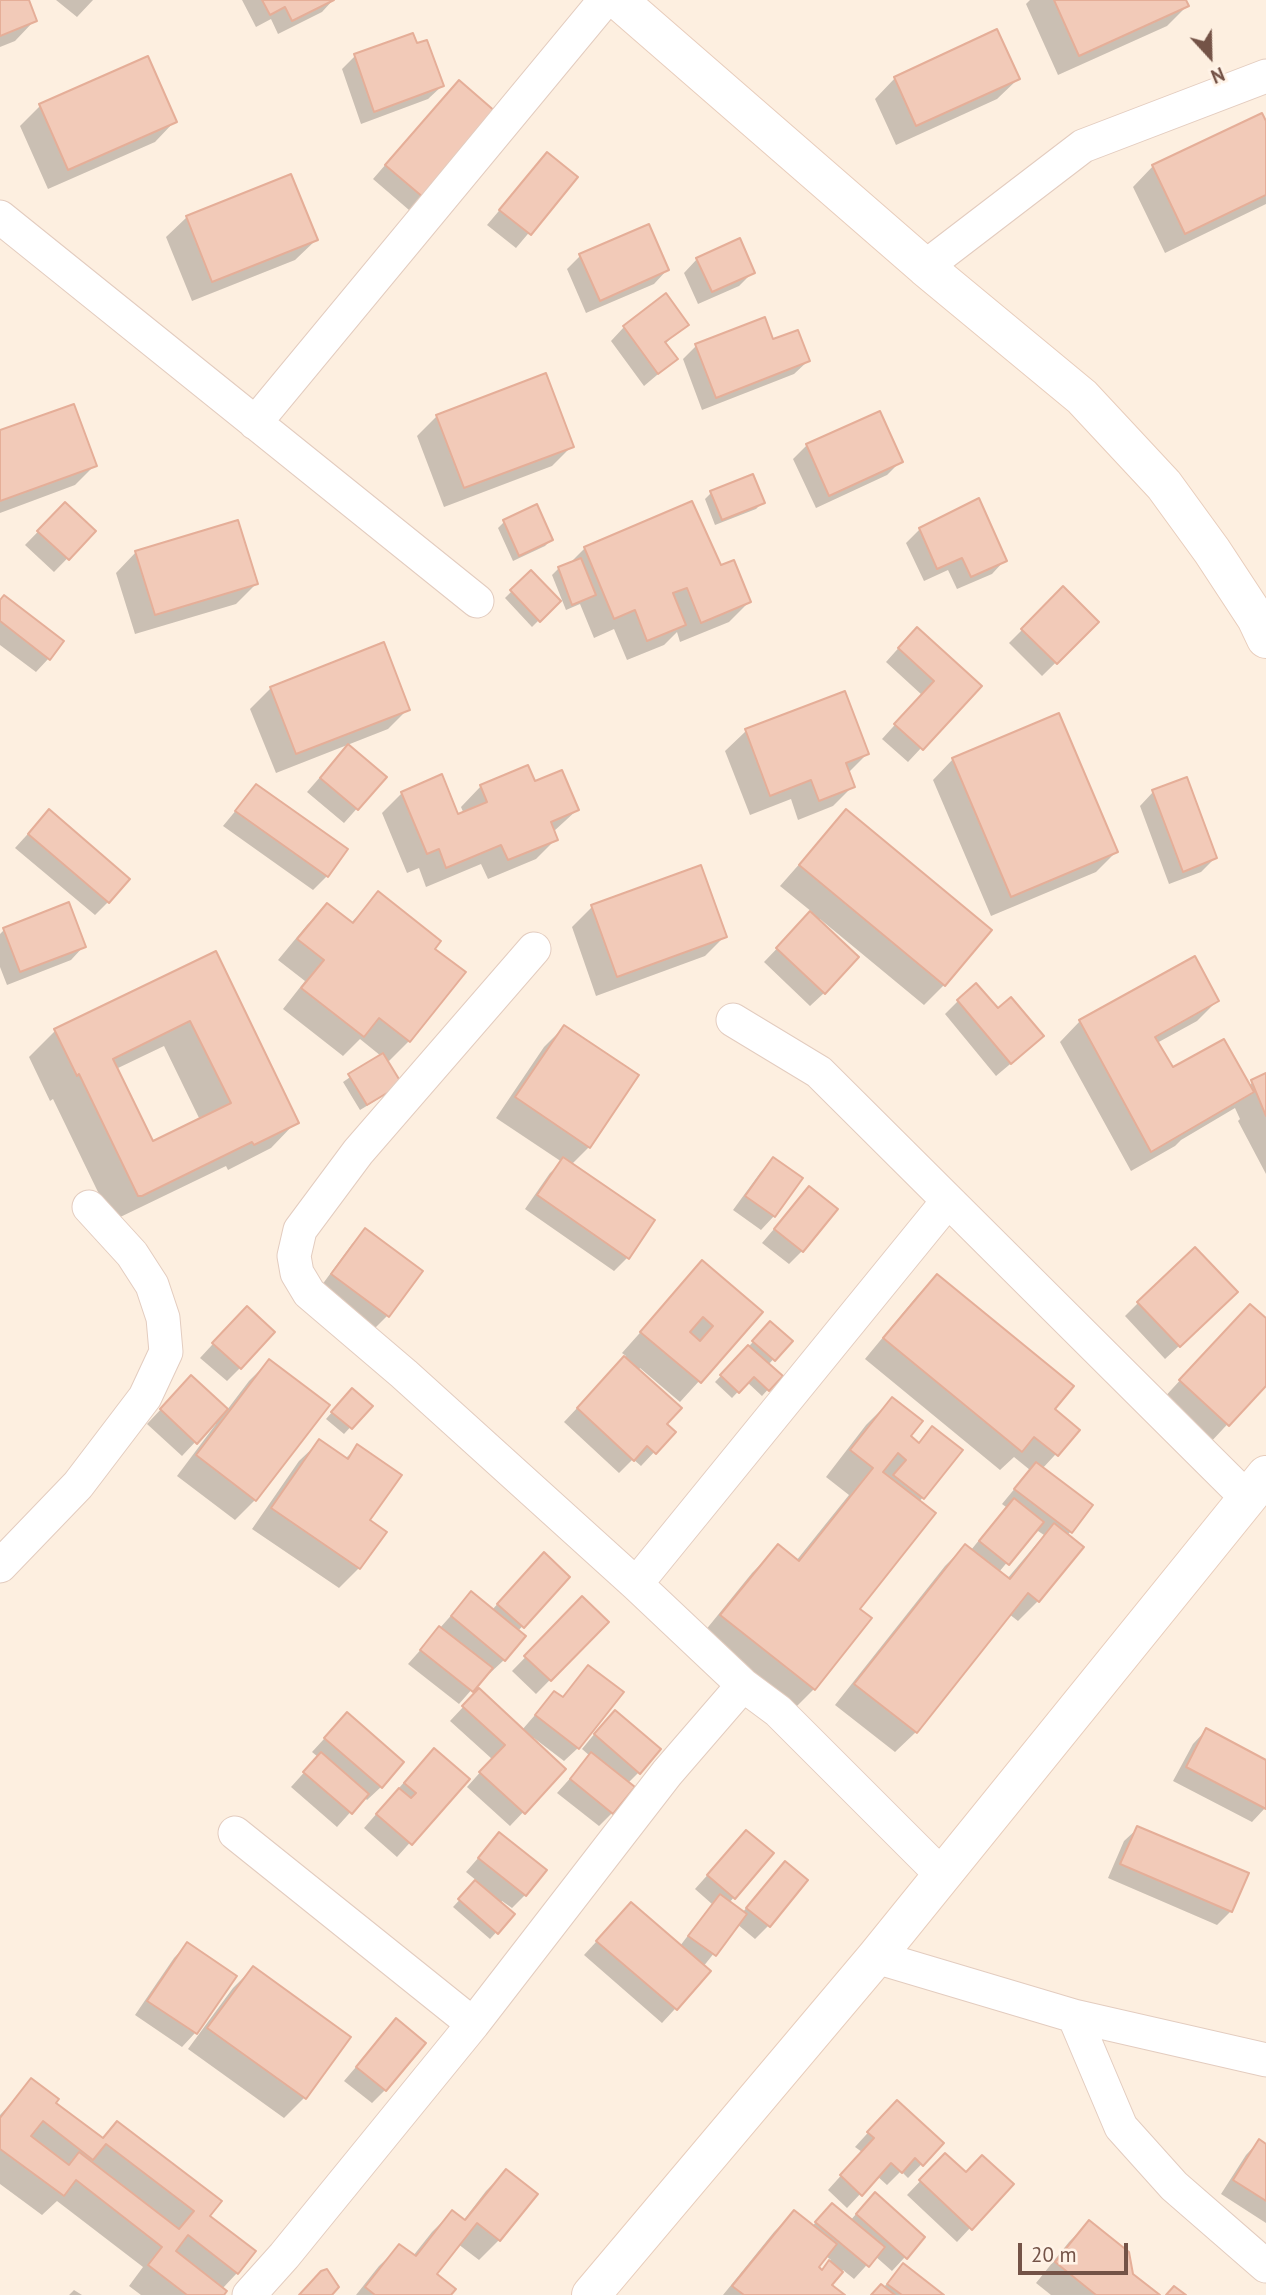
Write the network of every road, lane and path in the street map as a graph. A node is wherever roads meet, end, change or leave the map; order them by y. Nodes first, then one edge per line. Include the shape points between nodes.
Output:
1 (605, 0) edge
2 (618, 0) edge
3 (1266, 76) edge
4 (0, 217) edge
5 (925, 267) junction
6 (255, 423) junction
7 (477, 601) dead end
8 (1266, 639) edge
9 (534, 949) dead end
10 (733, 1020) dead end
11 (947, 1202) junction
12 (89, 1207) dead end
13 (1256, 1487) edge
14 (0, 1566) edge
15 (636, 1584) junction
16 (743, 1685) junction
17 (236, 1833) dead end
18 (942, 1875) junction
19 (876, 1957) junction
20 (1074, 2016) junction
21 (473, 2024) junction
22 (1266, 2060) edge
23 (1266, 2266) edge
24 (249, 2295) edge
25 (591, 2295) edge

1 - 6 street
2 - 5 street
3 - 5 street via 1083,146
4 - 6 street
5 - 8 street via 1082,397 1164,485 1212,551
6 - 7 street
9 - 15 street via 358,1152 300,1230 294,1256 297,1273 309,1293
10 - 11 street via 819,1072
11 - 13 street
11 - 15 street
12 - 14 street via 132,1254 152,1285 163,1318 166,1352 145,1397 78,1485
13 - 18 street
15 - 16 street
16 - 18 street via 778,1711
16 - 21 street via 667,1773
17 - 21 street
18 - 19 street
19 - 20 street
19 - 25 street
20 - 22 street
20 - 23 street via 1121,2127 1174,2186
21 - 24 street

